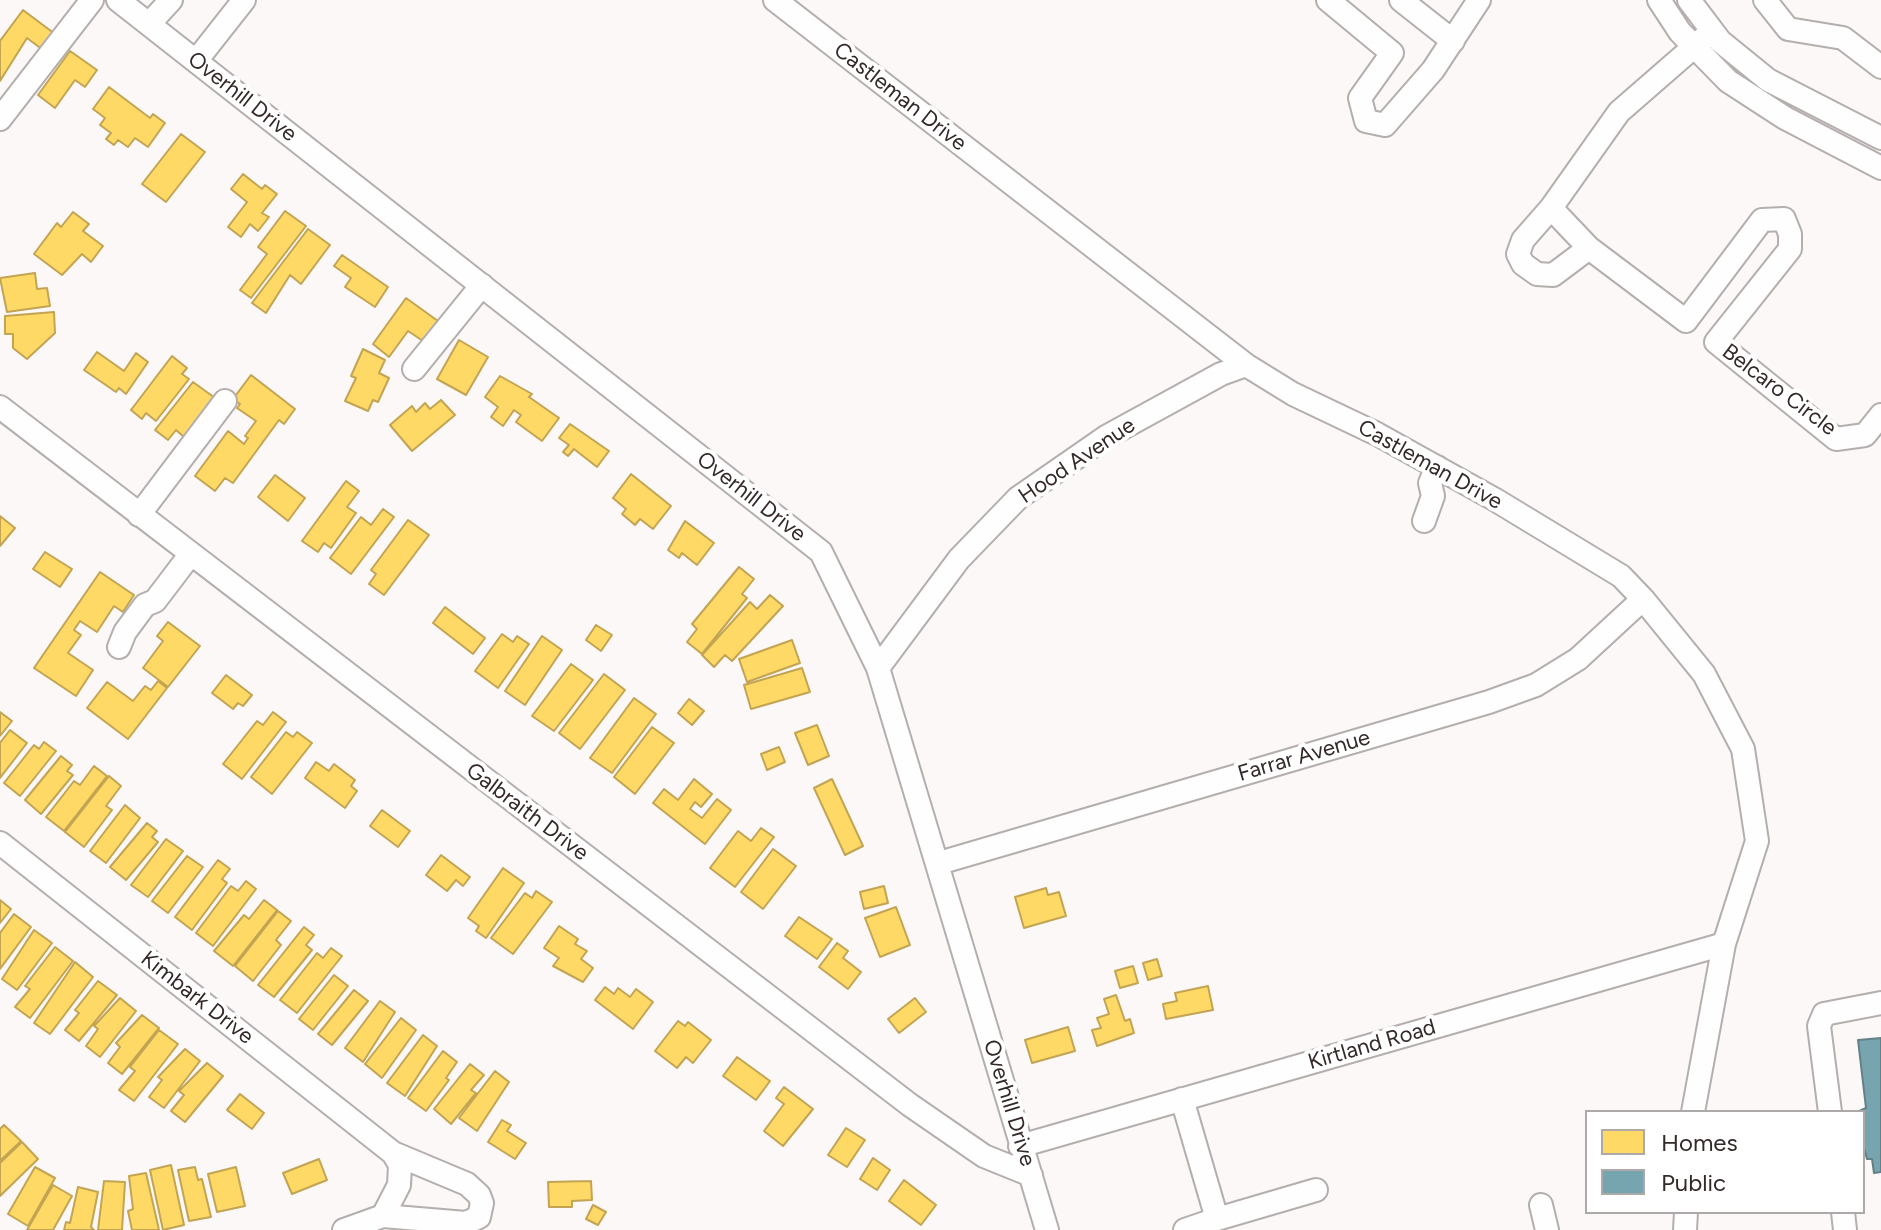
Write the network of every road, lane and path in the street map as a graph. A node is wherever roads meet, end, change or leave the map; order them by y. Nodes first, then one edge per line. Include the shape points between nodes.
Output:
1 (92, 0) edge
2 (118, 0) edge
3 (171, 0) edge
4 (244, 0) edge
5 (775, 0) edge
6 (1328, 0) edge
7 (1401, 0) edge
8 (1479, 0) edge
9 (1659, 0) edge
10 (1689, 0) edge
11 (1765, 0) edge
12 (149, 24) junction
13 (1712, 31) junction
14 (1453, 41) junction
15 (1693, 47) junction
16 (196, 61) junction
17 (1881, 67) edge
18 (0, 119) edge
19 (1881, 138) edge
20 (1878, 159) edge
21 (1551, 208) junction
22 (1589, 248) junction
23 (482, 285) junction
24 (1686, 321) junction
25 (1716, 342) junction
26 (1246, 365) junction
27 (414, 369) dead end
28 (225, 401) dead end
29 (0, 407) edge
30 (1881, 415) edge
31 (1437, 467) junction
32 (139, 515) junction
33 (1424, 521) dead end
34 (190, 555) junction
35 (1643, 599) junction
36 (122, 643) dead end
37 (878, 668) junction
38 (0, 843) edge
39 (939, 863) junction
40 (1724, 944) junction
41 (1881, 1003) edge
42 (1182, 1099) junction
43 (1693, 1110) edge
44 (1830, 1110) edge
45 (1020, 1146) junction
46 (393, 1153) junction
47 (1031, 1175) junction
48 (1316, 1190) dead end
49 (1541, 1205) dead end
50 (383, 1216) junction
51 (1217, 1219) junction
52 (344, 1230) edge
53 (1047, 1230) edge
54 (1185, 1230) edge
55 (1547, 1230) edge

1 - 18 street
2 - 12 street, Overhill Drive
3 - 12 street
4 - 16 street
5 - 26 street, Castleman Drive
6 - 14 street via 1392,53 1360,98 1366,121 1385,125
7 - 14 street
8 - 14 street
9 - 15 street
10 - 13 street
11 - 17 street via 1788,29 1843,38
12 - 16 street, Overhill Drive
13 - 15 street
13 - 19 street via 1768,80
15 - 20 street via 1755,101
15 - 21 street via 1619,112
16 - 23 street, Overhill Drive
21 - 22 street, Belcaro Circle
21 - 22 street via 1523,240 1518,254 1523,264 1537,274 1553,275
22 - 24 street, Belcaro Circle
23 - 27 street
23 - 37 street, Overhill Drive via 821,552
24 - 25 street, Belcaro Circle
24 - 25 street, Belcaro Circle via 1762,220 1784,219 1790,249
25 - 30 street, Belcaro Circle via 1836,439 1865,435
26 - 31 street, Castleman Drive
26 - 37 street, Hood Avenue via 1106,437 1018,498 949,571
28 - 32 street
29 - 32 street, Galbraith Drive
31 - 33 street
31 - 35 street, Castleman Drive via 1621,576
32 - 34 street, Galbraith Drive
34 - 36 street via 135,636
34 - 47 street, Galbraith Drive via 910,1105 984,1156
35 - 39 street, Farrar Avenue via 1578,659 1536,685
35 - 40 street, Castleman Drive via 1704,674 1743,749 1757,841
37 - 39 street, Overhill Drive
38 - 46 street, Kimbark Drive
39 - 45 street, Overhill Drive
40 - 42 street, Kirtland Road
40 - 43 street, Castleman Drive
41 - 44 street via 1824,1014 1819,1026
42 - 45 street, Kirtland Road
42 - 51 street
45 - 47 street, Overhill Drive
46 - 50 street via 400,1165 399,1185
46 - 50 street, Kimbark Drive via 467,1184 479,1195 482,1210 466,1223
47 - 53 street, Overhill Drive
48 - 51 street
49 - 55 street
50 - 52 street, Kimbark Drive
51 - 54 street

